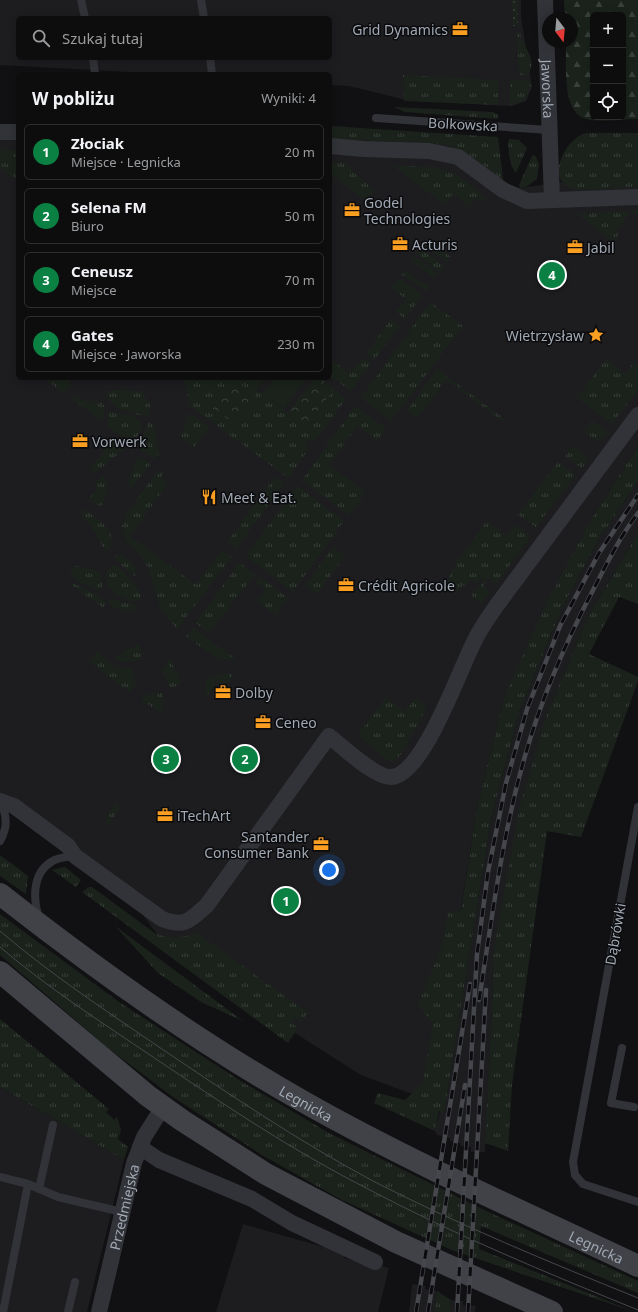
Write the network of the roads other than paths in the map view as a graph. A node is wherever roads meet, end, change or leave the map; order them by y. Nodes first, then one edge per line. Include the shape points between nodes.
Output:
1 (81, 0) edge
2 (201, 0) edge
3 (545, 0) edge
4 (85, 16) edge
5 (204, 16) edge
6 (93, 60) edge
7 (210, 60) edge
8 (95, 72) edge
9 (212, 72) edge
10 (376, 118) dead end
11 (549, 130) junction
12 (0, 132) edge
13 (16, 132) edge
14 (332, 146) edge
15 (638, 197) edge
16 (552, 200) junction
17 (638, 415) edge
18 (1, 801) edge
19 (638, 807) edge
20 (0, 841) edge
21 (75, 856) junction
22 (0, 894) edge
23 (41, 926) junction
24 (0, 972) edge
25 (622, 1048) dead end
26 (164, 1107) junction
27 (634, 1107) dead end
28 (53, 1125) dead end
29 (140, 1147) junction
30 (0, 1177) edge
31 (28, 1184) junction
32 (39, 1189) junction
33 (638, 1202) edge
34 (122, 1212) junction
35 (374, 1262) dead end
36 (638, 1266) edge
37 (75, 1282) dead end
38 (3, 1312) edge
39 (68, 1312) edge
40 (98, 1312) edge
41 (552, 1312) edge

1 - 4 lane
2 - 5 lane
3 - 11 street, Jaworska
6 - 8 lane
7 - 9 lane
10 - 11 lane, Bolkowska
11 - 16 street, Jaworska
12 - 13 street
14 - 16 street via 444,153 458,157 511,195 527,201
15 - 16 street
17 - 21 street via 476,637 424,750 407,771 391,777 377,773 329,736 208,905 191,920 183,923 175,924 162,919
18 - 20 lane via 6,815 6,825
18 - 21 street via 14,806 68,846
19 - 33 lane, Dąbrówki via 574,1158 575,1175 583,1184
21 - 23 lane via 52,861 39,873 34,892
22 - 23 main road, Legnicka
23 - 36 main road, Legnicka via 204,1043 304,1102 408,1158
24 - 26 main road
25 - 27 lane via 611,1103
26 - 29 street, Przedmiejska
26 - 41 main road via 273,1178 396,1242
28 - 32 lane
29 - 34 street, Przedmiejska
29 - 35 street via 159,1160 252,1199 292,1223
30 - 31 lane
31 - 32 lane
31 - 38 lane
32 - 34 lane via 58,1197
34 - 40 street, Przedmiejska
37 - 39 lane

